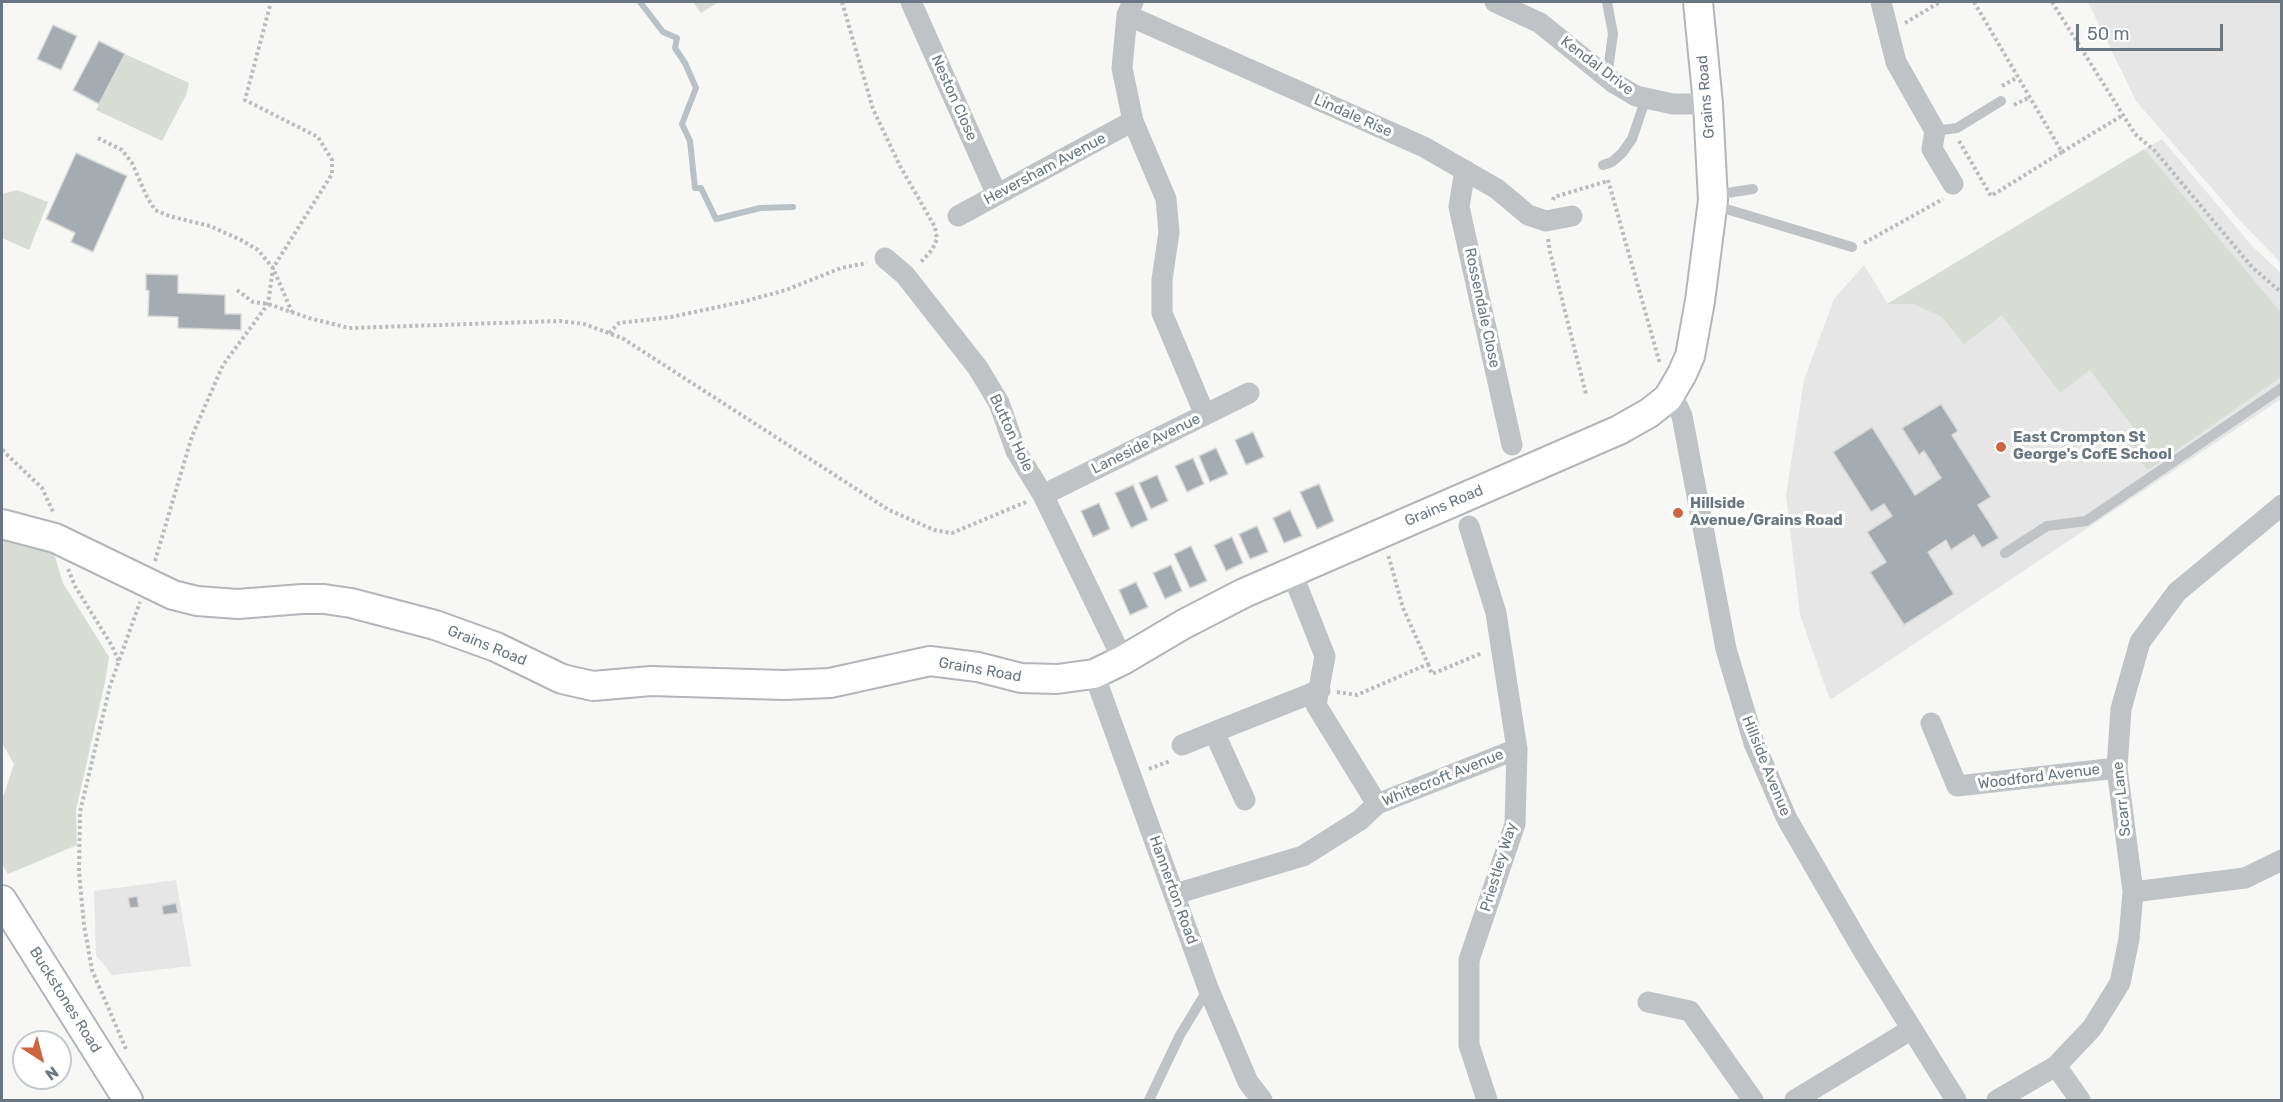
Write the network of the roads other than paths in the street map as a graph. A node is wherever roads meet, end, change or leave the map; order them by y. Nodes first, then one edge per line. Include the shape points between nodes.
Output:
1 (911, 2) edge
2 (1495, 2) edge
3 (1607, 2) edge
4 (1698, 2) edge
5 (1881, 2) edge
6 (1130, 8) edge
7 (1607, 77) junction
8 (1646, 98) junction
9 (2001, 101) dead end
10 (1708, 104) junction
11 (1133, 121) junction
12 (1935, 131) junction
13 (1603, 165) road end
14 (1465, 170) junction
15 (1958, 187) road end
16 (1753, 189) dead end
17 (997, 195) junction
18 (1712, 200) junction
19 (958, 216) dead end
20 (1572, 216) dead end
21 (1852, 247) road end
22 (885, 258) road end
23 (2282, 388) edge
24 (1672, 391) junction
25 (1249, 393) dead end
26 (1205, 415) junction
27 (1512, 445) dead end
28 (1043, 495) junction
29 (2282, 505) edge
30 (2, 524) edge
31 (1469, 526) dead end
32 (2005, 553) dead end
33 (1298, 588) dead end
34 (1123, 660) junction
35 (1094, 674) junction
36 (1320, 690) junction
37 (1931, 723) dead end
38 (1214, 732) junction
39 (1182, 745) road end
40 (1517, 749) junction
41 (2117, 768) junction
42 (1245, 800) dead end
43 (1377, 804) junction
44 (2282, 860) edge
45 (2133, 892) junction
46 (1175, 894) junction
47 (2, 900) edge
48 (1208, 988) junction
49 (1648, 1002) dead end
50 (1912, 1029) junction
51 (2056, 1065) junction
52 (128, 1101) edge
53 (1149, 1101) edge
54 (1262, 1101) edge
55 (1487, 1101) edge
56 (1753, 1101) edge
57 (1795, 1101) edge
58 (1956, 1101) edge
59 (1997, 1101) edge
60 (2080, 1101) edge

1 - 17 street, Neston Close
2 - 7 street, Kendal Drive via 1540,23
3 - 7 lane via 1614,34
4 - 10 street, Grains Road
5 - 12 street via 1896,62
6 - 11 street via 1122,69
6 - 14 street, Lindale Rise
7 - 8 street, Kendal Drive
8 - 10 street, Kendal Drive via 1673,104
8 - 13 lane via 1632,140 1622,153
9 - 12 lane via 1957,128
10 - 18 street, Grains Road
11 - 17 street, Heversham Avenue
11 - 26 street via 1166,199 1169,232 1162,313
12 - 15 street via 1932,149
14 - 20 street, Lindale Rise via 1497,189 1528,215 1546,221
14 - 27 street, Rossendale Close via 1460,207
16 - 18 lane
17 - 19 street, Heversham Avenue
18 - 21 lane
18 - 24 street, Grains Road via 1690,356
22 - 28 street, Button Hole via 905,275 978,368 999,403 1016,451
23 - 32 lane via 2086,521 2047,526
24 - 34 street, Grains Road via 1649,413 1619,430 1245,592
24 - 50 street, Hillside Avenue via 1682,416 1726,649 1754,743 1787,819
25 - 26 street, Laneside Avenue
26 - 28 street, Laneside Avenue
28 - 34 street, Button Hole
29 - 41 street, Scarr Lane via 2177,592 2140,642 2121,709
30 - 35 street, Grains Road via 60,540 173,595 219,604 302,599 351,603 435,625 496,647 562,679 593,686 651,681 830,683 930,662 978,667 1021,678
31 - 40 street, Priestley Way via 1496,613
33 - 36 street via 1325,656
34 - 35 street, Grains Road
35 - 46 street, Hannerton Road
36 - 38 street
36 - 43 street via 1316,705
37 - 41 street, Woodford Avenue via 1957,786
38 - 39 street
38 - 42 street
40 - 43 street, Whitecroft Avenue
40 - 55 street, Priestley Way via 1515,824 1469,960 1469,1045
41 - 45 street, Scarr Lane
43 - 46 street, Whitecroft Avenue via 1303,856
44 - 45 street via 2245,878
45 - 51 street, Scarr Lane via 2120,983 2092,1028
46 - 48 street, Hannerton Road
47 - 52 street, Buckstones Road
48 - 53 lane via 1180,1035
48 - 54 street, Hannerton Road via 1248,1082
49 - 56 street via 1690,1011
50 - 57 street
50 - 58 street, Hillside Avenue
51 - 59 street, Scarr Lane
51 - 60 street

